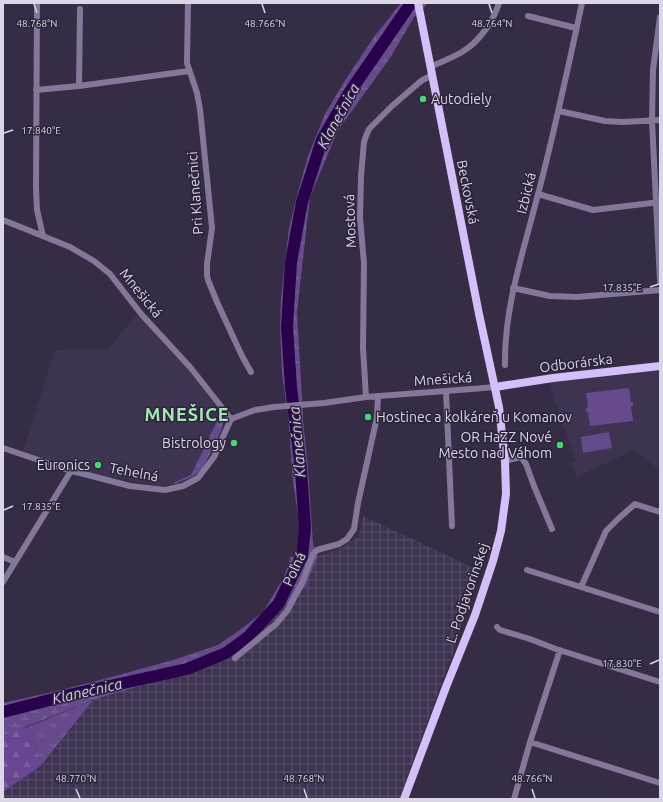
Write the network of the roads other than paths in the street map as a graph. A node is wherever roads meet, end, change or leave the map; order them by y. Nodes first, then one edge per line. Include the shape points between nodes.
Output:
1 (37, 3) edge
2 (188, 3) edge
3 (499, 3) edge
4 (582, 3) edge
5 (418, 4) edge
6 (80, 9) dead end
7 (528, 16) dead end
8 (660, 17) edge
9 (576, 28) junction
10 (189, 71) junction
11 (431, 71) junction
12 (79, 86) junction
13 (36, 90) junction
14 (559, 111) junction
15 (660, 120) edge
16 (652, 121) junction
17 (538, 194) junction
18 (658, 202) edge
19 (3, 220) edge
20 (43, 236) junction
21 (660, 281) edge
22 (513, 288) junction
23 (660, 290) edge
24 (505, 365) dead end
25 (660, 366) edge
26 (251, 372) dead end
27 (495, 387) junction
28 (446, 391) junction
29 (378, 396) junction
30 (366, 397) junction
31 (231, 419) junction
32 (3, 448) edge
33 (505, 461) junction
34 (71, 471) junction
35 (660, 512) edge
36 (452, 526) dead end
37 (552, 528) dead end
38 (3, 556) edge
39 (16, 562) junction
40 (527, 570) dead end
41 (3, 582) edge
42 (581, 587) junction
43 (660, 612) edge
44 (497, 627) dead end
45 (560, 650) junction
46 (235, 658) dead end
47 (660, 682) edge
48 (530, 742) junction
49 (660, 783) edge
50 (404, 799) edge
51 (514, 799) edge

1 - 13 street
2 - 10 street, Pri Klanečnici
3 - 11 street, Mostová via 487,28 475,42
4 - 9 street, Izbická
5 - 11 main road, Beckovská
6 - 12 street
7 - 9 street
8 - 16 street via 652,70
9 - 14 street, Izbická
10 - 12 street
10 - 26 street, Pri Klanečnici via 200,109 211,214 212,236 206,270 208,280
11 - 27 main road, Beckovská
11 - 30 street, Mostová via 369,129 364,142 360,218 364,263 363,348
12 - 13 street
13 - 20 street via 36,195
14 - 16 street via 605,121
14 - 17 street, Izbická
15 - 16 street
16 - 18 street
17 - 18 street via 594,210
17 - 22 street, Izbická
18 - 21 street
19 - 20 street, Mnešická
20 - 31 street, Mnešická via 70,247 110,274
22 - 23 street via 550,296 577,297
22 - 24 street, Izbická via 504,347
25 - 27 main road, Odborárska
27 - 28 street, Mnešická
27 - 33 main road, Ľ. Podjavorinskej
28 - 29 street, Mnešická
28 - 36 street
29 - 30 street, Mnešická
29 - 46 street, Poľná via 377,416 354,529 347,539 317,550 313,554 302,583 287,611 276,624
30 - 31 street, Mnešická via 255,410
31 - 34 street, Tehelná via 214,457 198,478 183,486 165,490 130,486
32 - 34 street, Tehelná
33 - 37 street via 521,457 526,464
33 - 50 main road, Ľ. Podjavorinskej via 506,494 501,531 493,561 475,615
34 - 39 street
35 - 42 street via 635,504 619,518 606,531
38 - 39 street
39 - 41 street
40 - 42 street
42 - 43 street
44 - 45 street
45 - 47 street
45 - 48 street
48 - 49 street
48 - 51 street

